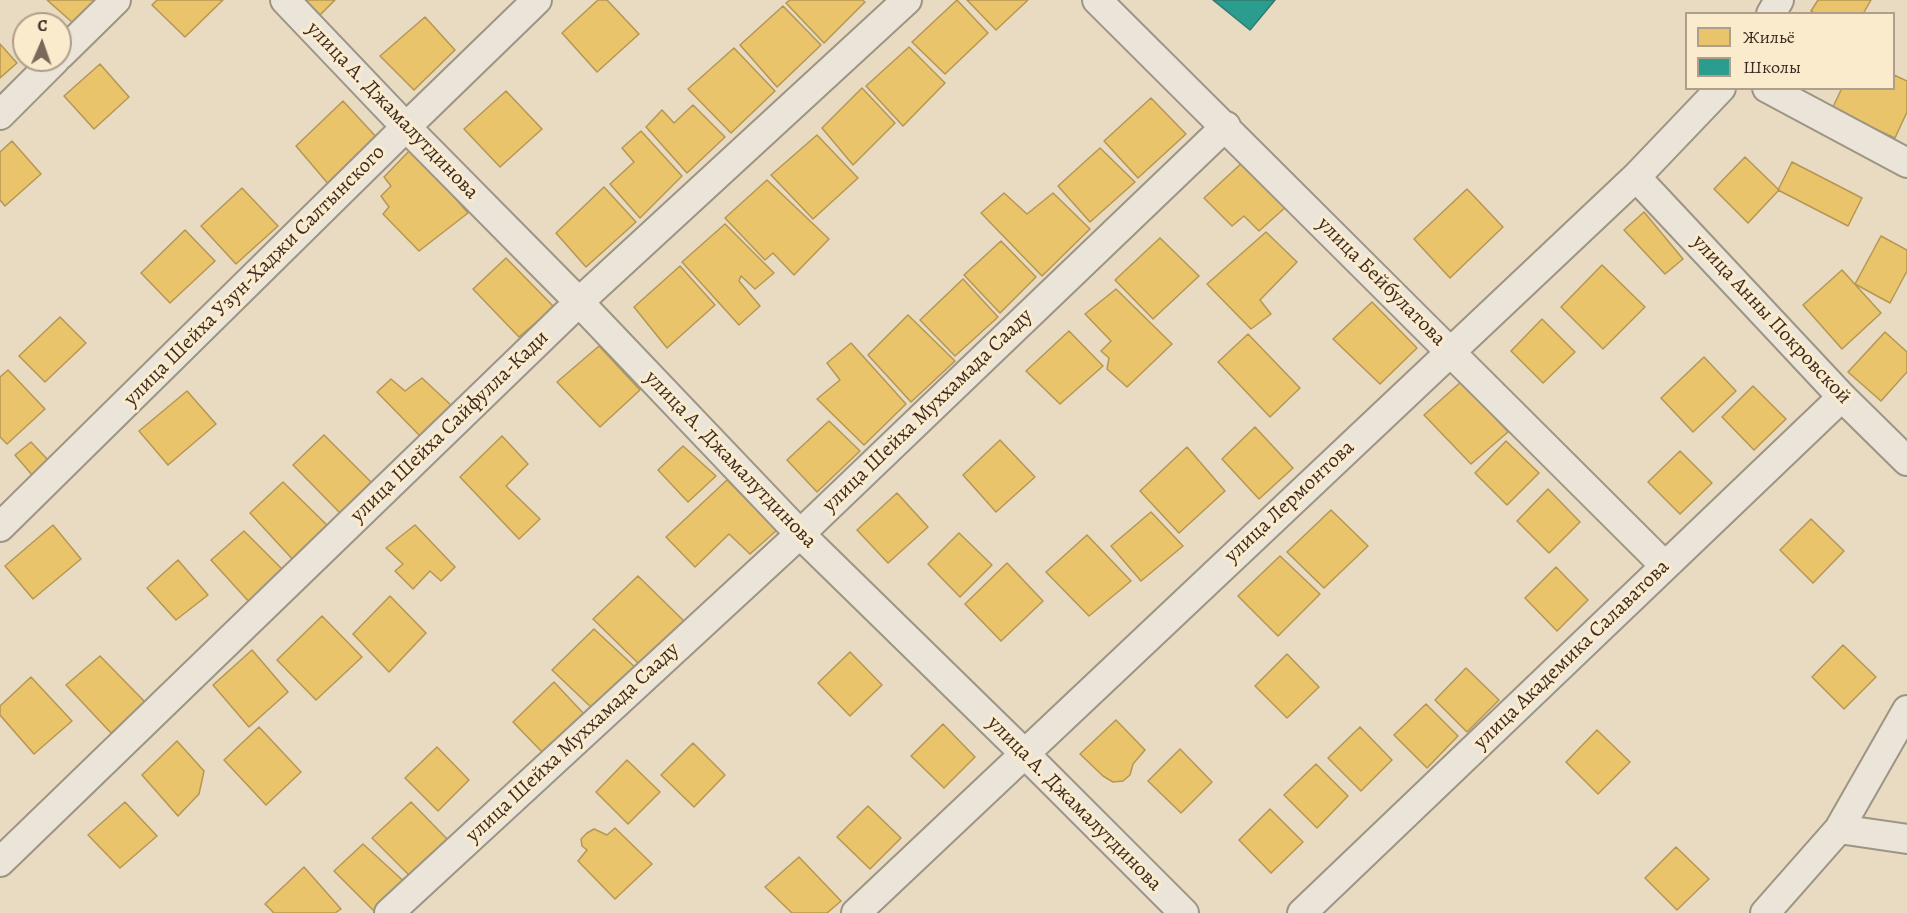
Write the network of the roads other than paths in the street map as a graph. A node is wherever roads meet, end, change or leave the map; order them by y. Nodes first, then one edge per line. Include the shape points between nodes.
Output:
1 (116, 0) edge
2 (285, 0) edge
3 (537, 0) edge
4 (907, 0) edge
5 (1097, 0) edge
6 (72, 44) edge
7 (43, 72) edge
8 (1718, 90) edge
9 (1771, 90) edge
10 (0, 115) edge
11 (1226, 126) junction
12 (406, 127) junction
13 (1907, 163) edge
14 (1636, 177) junction
15 (579, 302) junction
16 (1450, 351) junction
17 (1842, 397) junction
18 (1907, 461) edge
19 (0, 527) edge
20 (800, 534) junction
21 (1665, 566) junction
22 (1907, 710) edge
23 (1024, 753) junction
24 (1839, 829) junction
25 (1907, 839) edge
26 (0, 862) edge
27 (389, 913) edge
28 (856, 913) edge
29 (1184, 913) edge
30 (1302, 913) edge
31 (1765, 913) edge

1 - 6 street
2 - 12 street, улица А. Джамалутдинова
3 - 12 street, улица Шейха Узун-Хаджи Салтынского
4 - 15 street, улица Шейха Сайфулла-Кади
5 - 11 street, улица Бейбулатова
7 - 10 street
8 - 14 street, улица Лермонтова
9 - 13 street
11 - 16 street, улица Бейбулатова
11 - 20 street, улица Шейха Муххамада Сааду
12 - 15 street, улица А. Джамалутдинова
12 - 19 street, улица Шейха Узун-Хаджи Салтынского
14 - 16 street, улица Лермонтова
14 - 17 street, улица Анны Покровской
15 - 20 street, улица А. Джамалутдинова
15 - 26 street, улица Шейха Сайфулла-Кади
16 - 21 street, улица Бейбулатова
16 - 23 street, улица Лермонтова
17 - 18 street, улица Анны Покровской
17 - 21 street, улица Академика Салаватова
20 - 23 street, улица А. Джамалутдинова
20 - 27 street, улица Шейха Муххамада Сааду
21 - 30 street, улица Академика Салаватова
22 - 24 street
23 - 28 street, улица Лермонтова
23 - 29 street, улица А. Джамалутдинова
24 - 25 street
24 - 31 street

